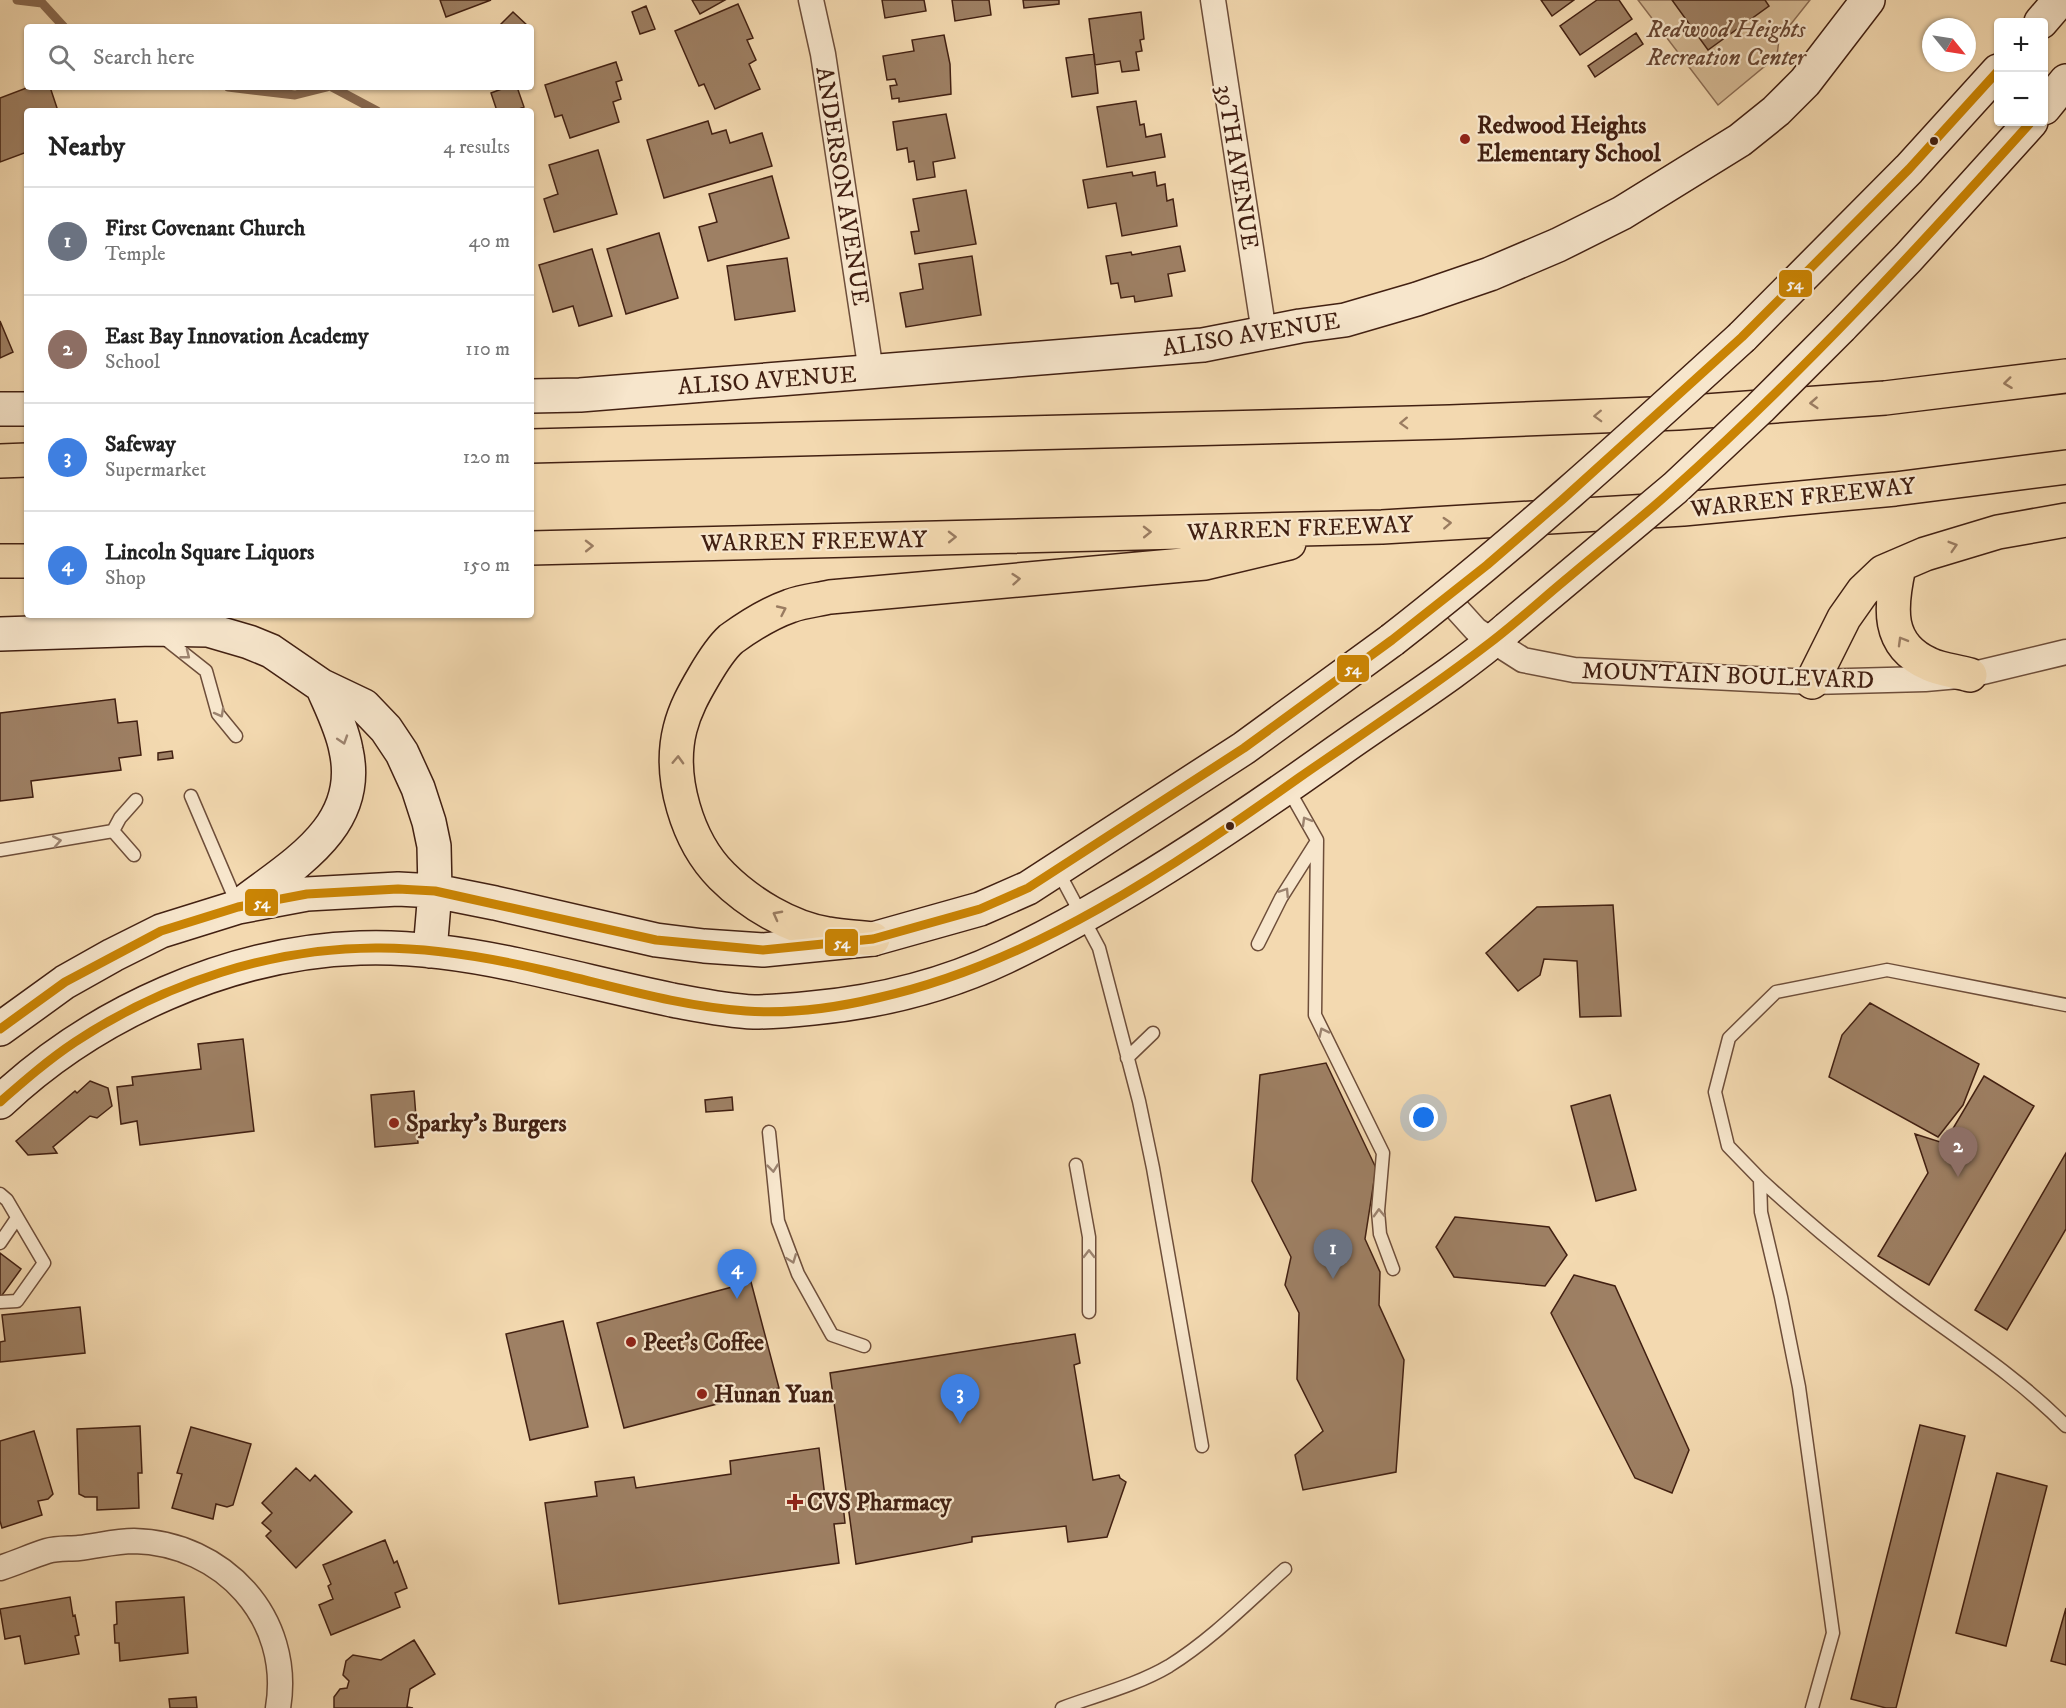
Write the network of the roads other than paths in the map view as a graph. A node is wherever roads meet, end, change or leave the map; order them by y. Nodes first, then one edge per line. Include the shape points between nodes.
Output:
1 (811, 0) edge
2 (1213, 0) edge
3 (1868, 0) edge
4 (2060, 0) edge
5 (2044, 18) edge
6 (1997, 72) edge
7 (2066, 81) edge
8 (2048, 102) edge
9 (2027, 126) edge
10 (1264, 333) junction
11 (872, 372) junction
12 (2066, 376) edge
13 (534, 396) edge
14 (0, 409) edge
15 (24, 409) edge
16 (534, 447) edge
17 (24, 460) edge
18 (0, 461) edge
19 (2066, 467) edge
20 (2066, 520) edge
21 (1382, 526) junction
22 (534, 548) edge
23 (0, 561) edge
24 (24, 561) edge
25 (1899, 567) junction
26 (1447, 598) junction
27 (152, 629) junction
28 (0, 634) edge
29 (1492, 634) junction
30 (2066, 652) edge
31 (1970, 675) junction
32 (1812, 682) junction
33 (322, 686) junction
34 (236, 736) dead end
35 (1287, 787) junction
36 (191, 795) dead end
37 (136, 800) dead end
38 (113, 831) junction
39 (1317, 840) junction
40 (0, 850) edge
41 (134, 855) dead end
42 (1058, 870) junction
43 (435, 891) junction
44 (238, 907) junction
45 (1083, 916) junction
46 (873, 939) junction
47 (1258, 944) dead end
48 (430, 951) junction
49 (2066, 1005) edge
50 (0, 1029) edge
51 (1153, 1034) dead end
52 (1127, 1058) junction
53 (0, 1102) edge
54 (769, 1132) dead end
55 (1076, 1165) dead end
56 (1760, 1179) junction
57 (0, 1194) edge
58 (17, 1218) junction
59 (0, 1243) edge
60 (1393, 1269) dead end
61 (0, 1302) edge
62 (1089, 1312) dead end
63 (864, 1346) dead end
64 (2066, 1426) edge
65 (1202, 1446) dead end
66 (0, 1568) edge
67 (1285, 1569) dead end
68 (278, 1708) edge
69 (1062, 1708) edge
70 (1812, 1708) edge

1 - 11 street, ANDERSON AVENUE via 823,54
2 - 10 street, 39TH AVENUE
3 - 10 main road, ALISO AVENUE via 1805,82 1776,111 1740,140 1622,213 1490,274 1417,299 1345,320
4 - 5 main road
6 - 26 main road, bridge via 1909,169 1742,337
7 - 8 main road
9 - 29 main road, bridge via 1916,250 1760,408 1675,488
10 - 11 main road, ALISO AVENUE via 1193,346
11 - 13 main road, ALISO AVENUE
12 -> 16 highway via 1885,398 1678,413
14 - 15 main road
17 - 18 highway
21 -> 19 highway, WARREN FREEWAY via 1683,510
25 -> 20 highway via 1925,554 1998,532
22 -> 21 highway, WARREN FREEWAY
46 -> 21 highway via 826,934 774,914 722,876 694,835 676,766 680,731 690,700 729,641 790,606 830,597 1205,563 1318,536
23 - 24 highway
31 -> 25 highway via 1931,665 1910,654 1899,638 1893,619
25 - 32 highway via 1883,572 1863,591 1844,618
26 - 29 street, MOUNTAIN BOULEVARD
26 - 42 main road, bridge via 1244,748
27 - 28 main road
27 - 33 main road via 208,630 249,642 271,651
27 -> 34 lane via 206,671 218,714
29 - 32 street, MOUNTAIN BOULEVARD via 1523,660 1555,668
29 - 35 main road
30 - 31 street, MOUNTAIN BOULEVARD
31 - 32 street, MOUNTAIN BOULEVARD
33 - 43 main road via 364,706 402,753 429,822
33 -> 44 main road via 346,750 350,773 340,815 304,857
39 -> 35 lane
35 - 45 main road via 1211,840
36 - 44 lane
37 - 38 lane
40 -> 38 lane
38 - 41 lane
47 -> 39 lane
60 -> 39 lane via 1380,1234 1378,1211 1383,1153 1315,1015
42 - 45 lane
42 - 46 main road via 980,909
43 - 44 main road via 318,893
43 - 46 main road via 656,940 704,946 763,950
43 - 48 main road
44 - 50 main road via 161,931 113,954 65,982
45 - 48 main road via 1002,959 938,983 876,999 773,1011 698,1005 512,963
45 - 52 lane via 1099,948
48 - 53 main road via 320,951 232,969 165,994 93,1030 50,1058
49 - 56 lane via 1887,970 1776,992 1729,1038 1715,1092 1728,1146
51 - 52 lane
52 - 65 lane via 1153,1168
54 -> 63 lane via 778,1221 798,1274 832,1335
62 -> 55 lane via 1089,1238
56 - 64 lane via 1886,1286 2024,1387
56 - 70 lane via 1761,1212 1798,1387 1833,1633
57 - 58 lane
58 - 59 lane
58 - 61 lane via 44,1263 16,1301
66 - 68 street via 50,1550 133,1541 190,1552 240,1584 259,1608 272,1634 280,1666
67 - 69 lane via 1203,1642 1167,1667

